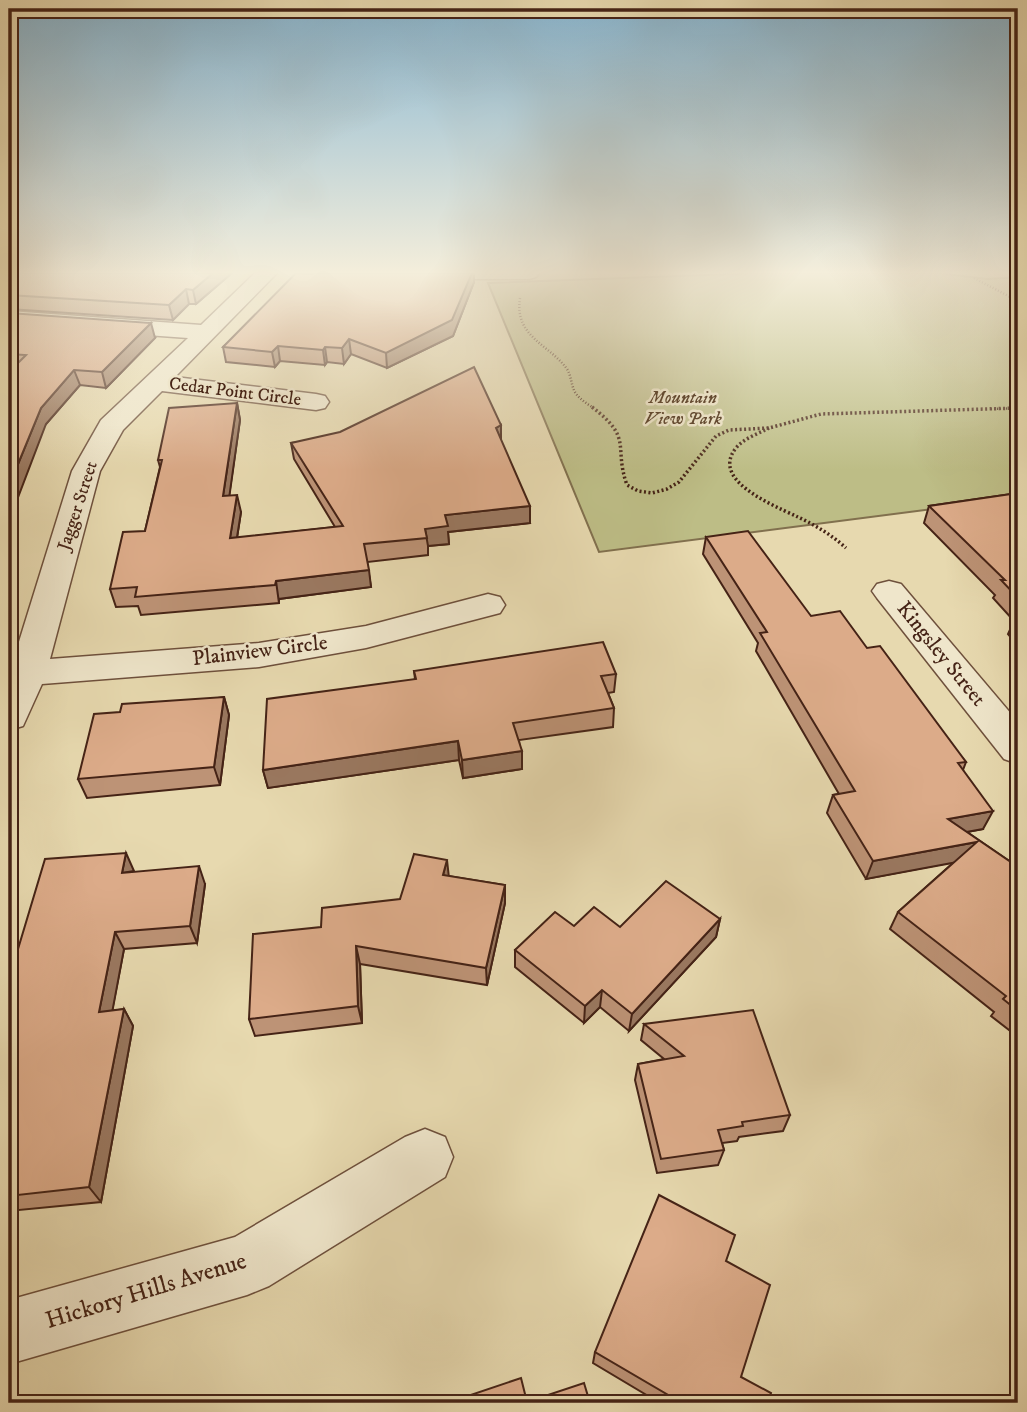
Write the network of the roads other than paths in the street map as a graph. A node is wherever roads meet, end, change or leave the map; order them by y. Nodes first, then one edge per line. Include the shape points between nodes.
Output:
1 (199, 339) edge
2 (155, 382) junction
3 (316, 402) dead end
4 (889, 592) dead end
5 (488, 605) dead end
6 (28, 673) junction
7 (9, 716) edge
8 (1018, 749) edge
9 (425, 1157) dead end
10 (9, 1332) edge

1 - 2 street, Jagger Street
2 - 3 street, Cedar Point Circle
2 - 6 street, Jagger Street via 111,426 86,471
4 - 8 street, Kingsley Street
5 - 6 street, Plainview Circle via 366,636 259,655
6 - 7 street, Jagger Street
9 - 10 street, Hickory Hills Avenue via 247,1264

